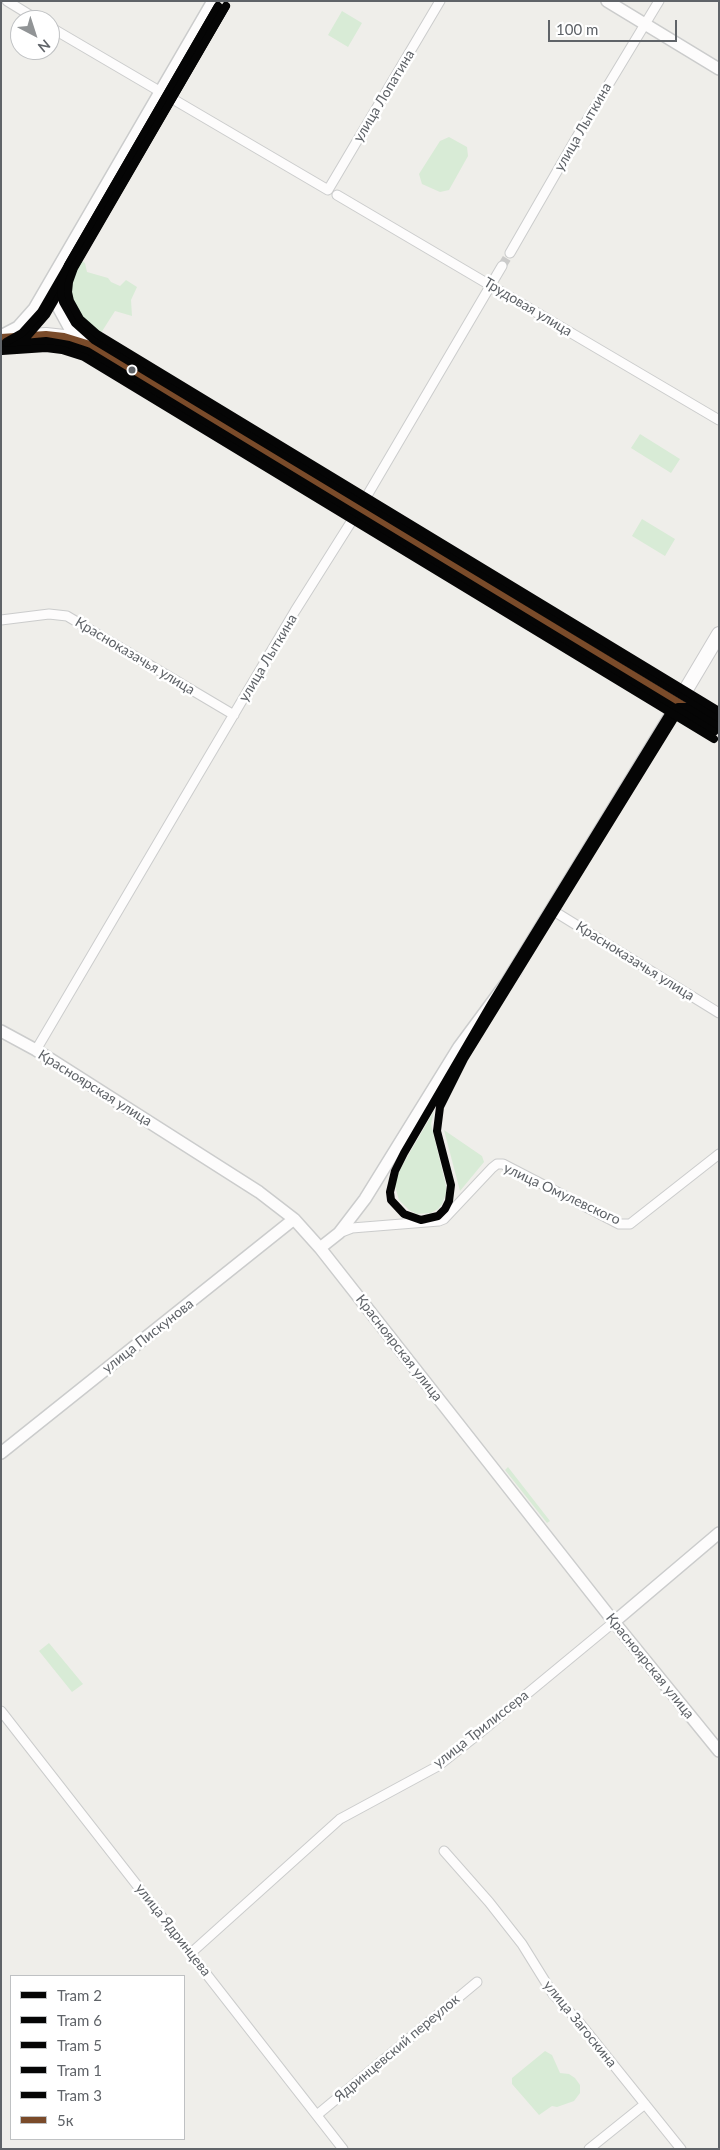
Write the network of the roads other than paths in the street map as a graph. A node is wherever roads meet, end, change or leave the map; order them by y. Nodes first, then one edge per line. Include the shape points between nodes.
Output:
1 (7, 1) edge
2 (213, 1) edge
3 (440, 1) edge
4 (607, 1) edge
5 (659, 1) edge
6 (22, 10) edge
7 (645, 24) junction
8 (60, 33) edge
9 (719, 69) edge
10 (159, 93) junction
11 (337, 195) dead end
12 (510, 253) tunnel mouth
13 (62, 262) junction
14 (502, 266) tunnel mouth
15 (492, 285) junction
16 (1, 337) edge
17 (90, 345) junction
18 (719, 420) edge
19 (359, 508) junction
20 (1, 620) edge
21 (719, 634) edge
22 (678, 703) junction
23 (234, 715) junction
24 (719, 726) edge
25 (552, 910) junction
26 (719, 1013) edge
27 (1, 1031) edge
28 (36, 1050) junction
29 (719, 1154) edge
30 (294, 1219) junction
31 (339, 1233) junction
32 (320, 1248) junction
33 (1, 1453) edge
34 (719, 1533) edge
35 (614, 1622) junction
36 (1, 1711) edge
37 (719, 1751) edge
38 (444, 1851) dead end
39 (191, 1953) junction
40 (477, 1982) dead end
41 (645, 2104) junction
42 (317, 2115) junction
43 (344, 2149) edge
44 (589, 2149) edge
45 (681, 2149) edge

1 - 6 street
2 - 10 street
3 - 10 street, улица Лопатина via 328,190
4 - 7 street
5 - 7 street, улица Лыткина
7 - 9 street
7 - 12 street, улица Лыткина
8 - 10 street
10 - 13 street
11 - 15 street, Трудовая улица
13 - 16 street via 26,320
13 - 17 street via 55,280 57,305 69,328
14 - 15 street, улица Лыткина
15 - 18 street, Трудовая улица
15 - 19 street, улица Лыткина
16 - 17 main road via 46,334
17 - 19 main road
19 - 22 main road
19 - 23 street, улица Лыткина
20 - 23 street, Красноказачья улица via 48,614 67,616
21 - 22 main road
22 - 24 main road
22 - 25 street
23 - 28 street, улица Лыткина
25 - 26 street, Красноказачья улица
25 - 31 street
27 - 28 street, Красноярская улица
28 - 30 street, Красноярская улица via 259,1192
29 - 31 street, улица Омулевского via 630,1224 619,1224 503,1164 497,1164 444,1219 352,1228
30 - 32 street, Красноярская улица
30 - 33 street, улица Пискунова
31 - 32 street
32 - 35 street, Красноярская улица
34 - 35 street, улица Трилиссера
35 - 37 street, Красноярская улица
35 - 39 street, улица Трилиссера via 438,1766 340,1819
36 - 39 street, улица Ядринцева
38 - 41 street, улица Загоскина via 490,1902 522,1944 553,1994
39 - 42 street, улица Ядринцева
40 - 42 street, Ядринцевский переулок
41 - 44 street
41 - 45 street, улица Загоскина
42 - 43 street, улица Ядринцева

